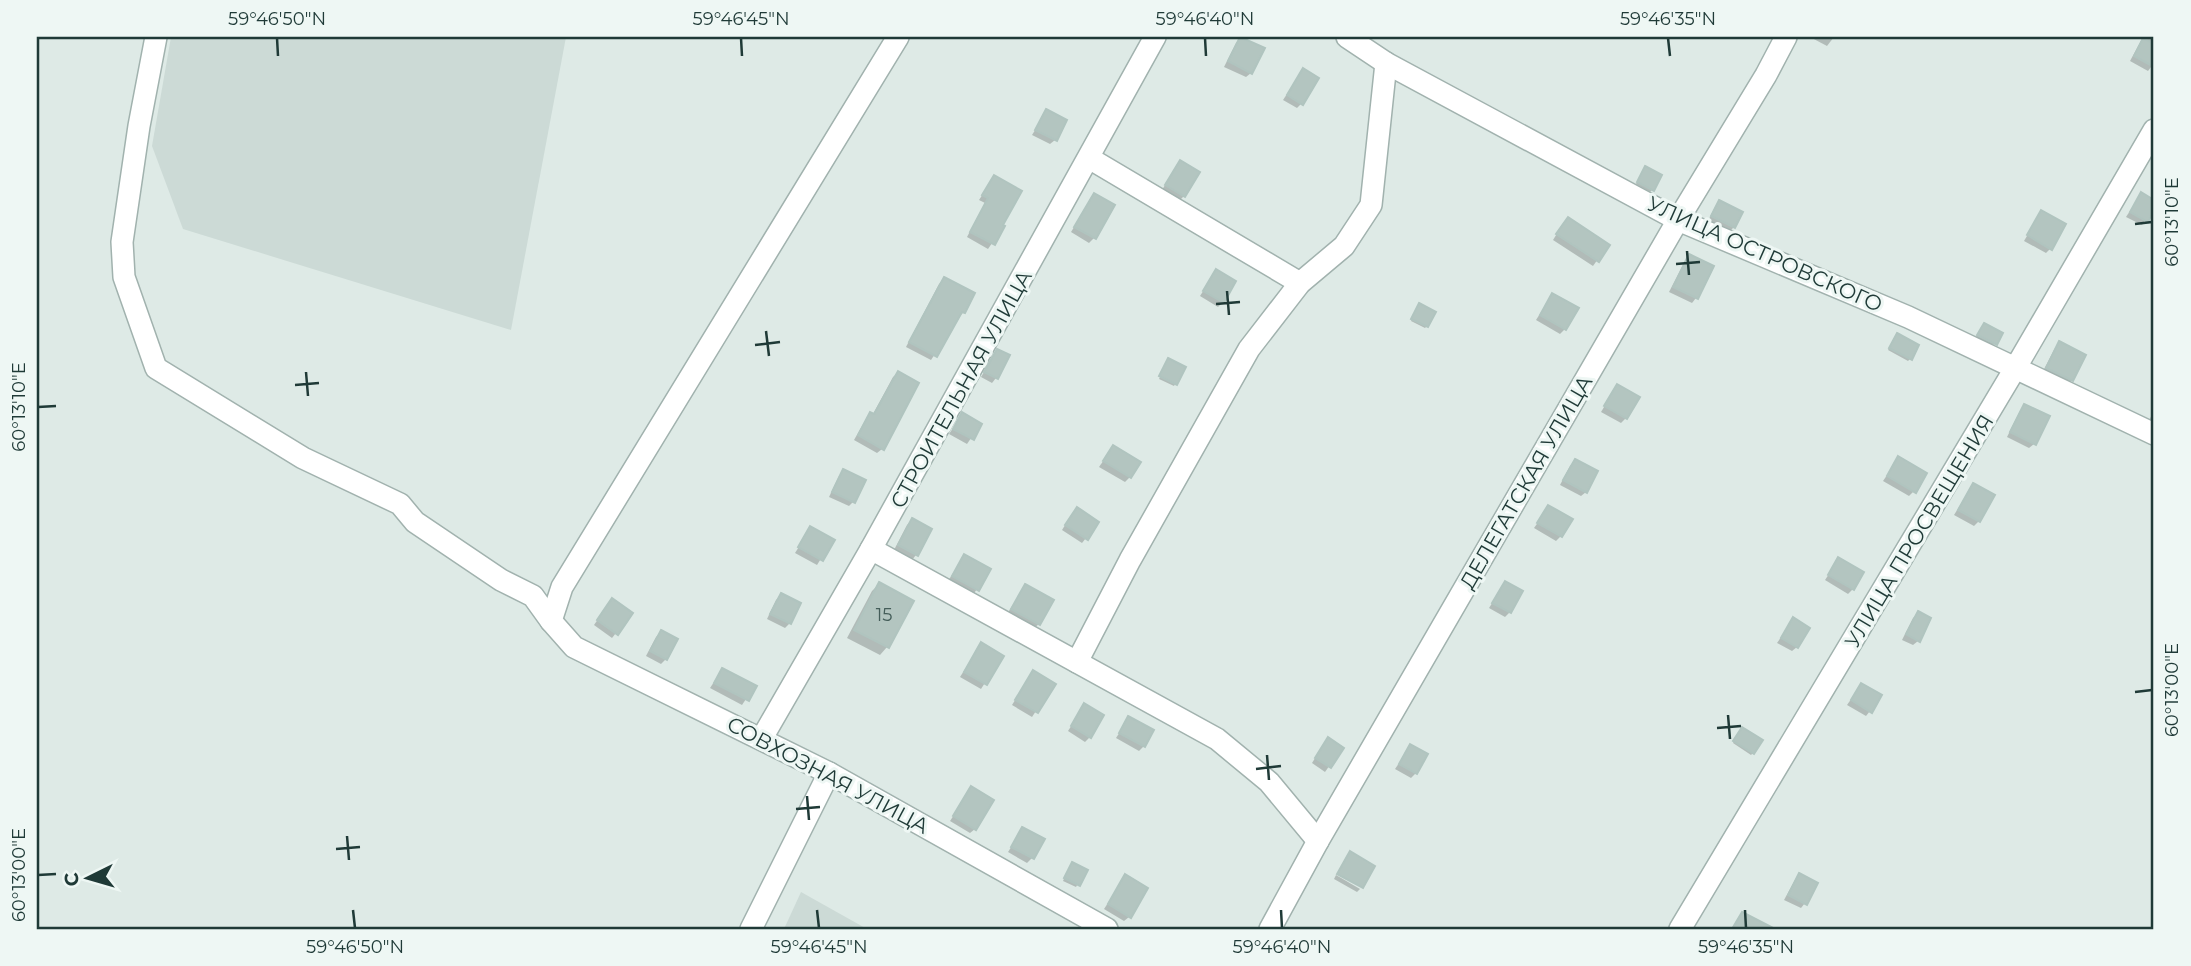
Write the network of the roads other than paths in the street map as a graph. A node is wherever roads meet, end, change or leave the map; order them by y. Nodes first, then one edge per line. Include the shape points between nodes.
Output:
1 (156, 37) edge
2 (898, 37) edge
3 (1155, 37) edge
4 (1786, 37) edge
5 (1352, 38) edge
6 (1386, 64) junction
7 (2154, 131) edge
8 (1089, 158) junction
9 (1678, 220) junction
10 (1300, 283) junction
11 (2016, 367) junction
12 (2154, 434) edge
13 (872, 549) junction
14 (551, 621) junction
15 (1077, 662) junction
16 (762, 738) junction
17 (829, 773) junction
18 (1318, 841) junction
19 (751, 929) edge
20 (1107, 929) edge
21 (1270, 929) edge
22 (1680, 929) edge

1 - 14 street, СОВХОЗНАЯ УЛИЦА via 122,243 124,277 156,368 303,458 400,504 415,522 533,596
2 - 14 street via 562,587
3 - 8 street, СТРОИТЕЛЬНАЯ УЛИЦА
4 - 9 street, ДЕЛЕГАТСКАЯ УЛИЦА
5 - 6 street, УЛИЦА ОСТРОВСКОГО
6 - 9 street, УЛИЦА ОСТРОВСКОГО
6 - 10 street via 1371,205 1344,246
7 - 11 street, УЛИЦА ПРОСВЕЩЕНИЯ
8 - 10 street
8 - 13 street, СТРОИТЕЛЬНАЯ УЛИЦА
9 - 11 street, УЛИЦА ОСТРОВСКОГО
9 - 18 street, ДЕЛЕГАТСКАЯ УЛИЦА
10 - 15 street via 1249,349
11 - 12 street, УЛИЦА ОСТРОВСКОГО
11 - 22 street, УЛИЦА ПРОСВЕЩЕНИЯ
13 - 15 street
13 - 16 street, СТРОИТЕЛЬНАЯ УЛИЦА
14 - 16 street, СОВХОЗНАЯ УЛИЦА via 574,647
15 - 18 street via 1217,739 1269,782
16 - 17 street, СОВХОЗНАЯ УЛИЦА
17 - 19 street
17 - 20 street, СОВХОЗНАЯ УЛИЦА
18 - 21 street, ДЕЛЕГАТСКАЯ УЛИЦА

